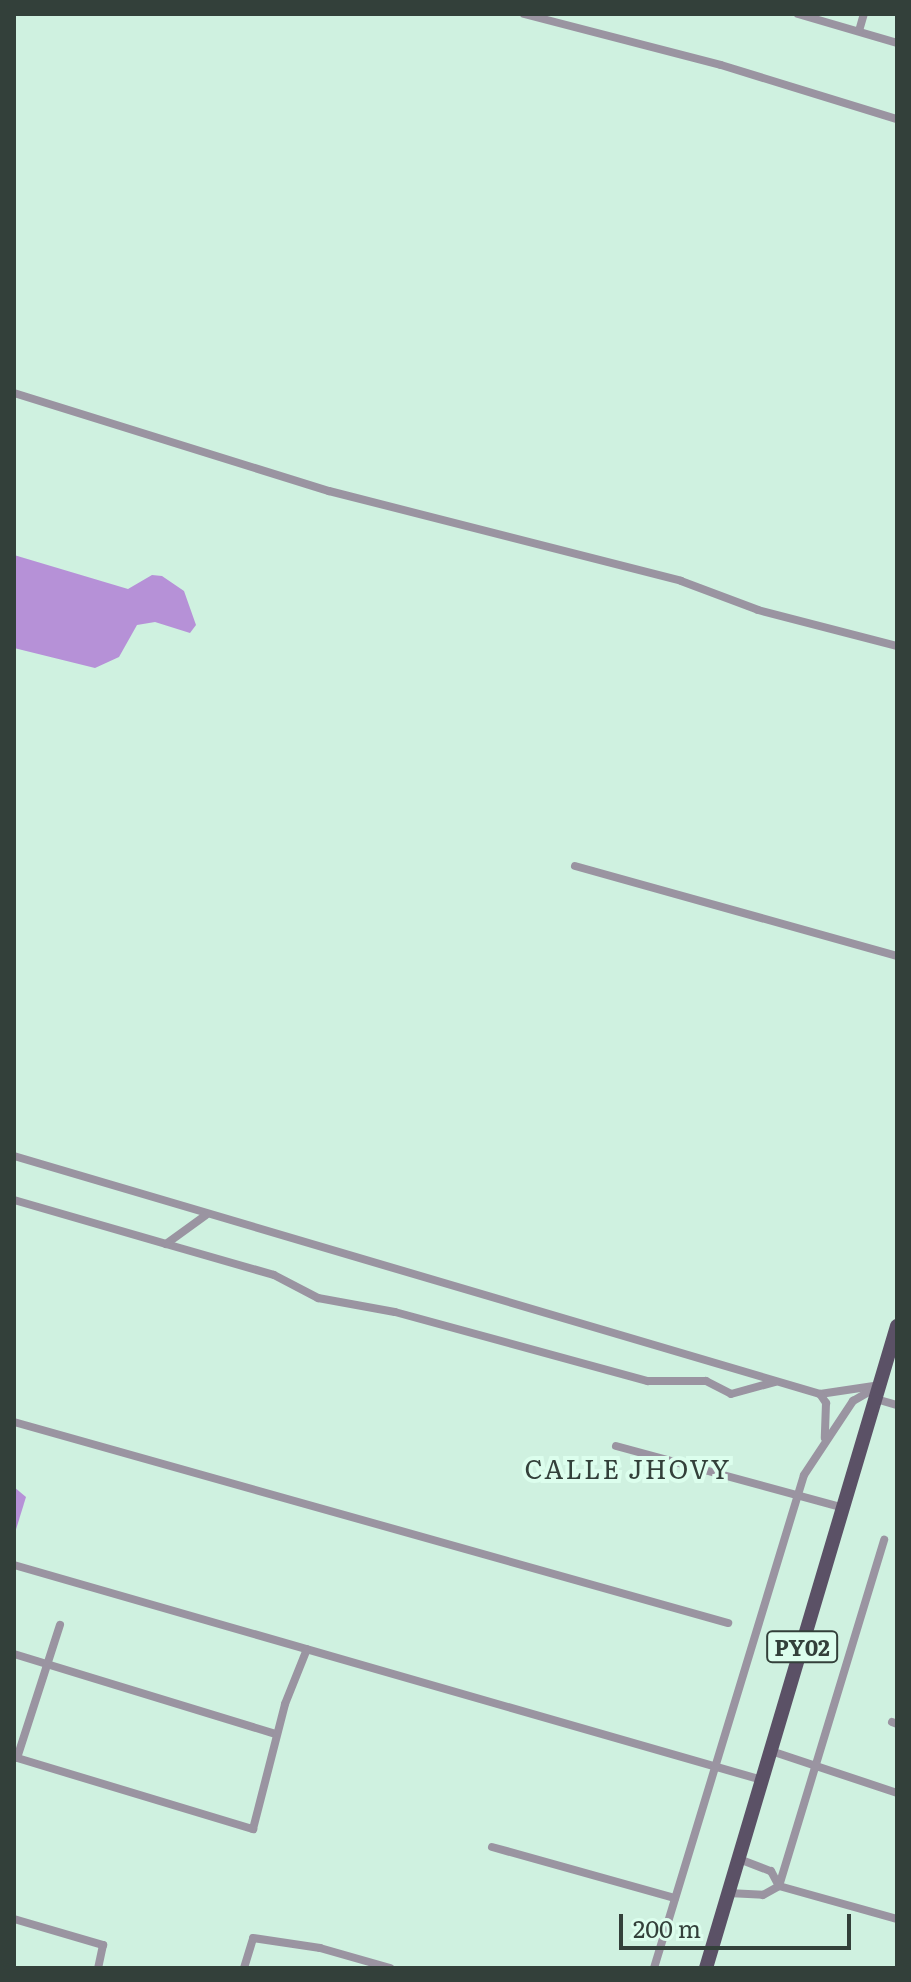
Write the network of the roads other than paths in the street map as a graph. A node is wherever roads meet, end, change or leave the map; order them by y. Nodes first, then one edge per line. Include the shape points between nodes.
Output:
1 (524, 14) edge
2 (798, 14) edge
3 (864, 14) edge
4 (859, 31) junction
5 (897, 43) edge
6 (897, 119) edge
7 (14, 393) edge
8 (897, 646) edge
9 (575, 866) dead end
10 (897, 956) edge
11 (14, 1156) edge
12 (14, 1200) edge
13 (206, 1215) junction
14 (166, 1244) junction
15 (897, 1326) edge
16 (776, 1382) junction
17 (878, 1392) junction
18 (820, 1394) junction
19 (897, 1405) edge
20 (14, 1422) edge
21 (825, 1439) junction
22 (616, 1446) dead end
23 (797, 1496) junction
24 (844, 1508) junction
25 (884, 1540) dead end
26 (14, 1565) edge
27 (728, 1623) dead end
28 (60, 1625) dead end
29 (307, 1649) junction
30 (14, 1654) edge
31 (47, 1664) junction
32 (276, 1734) junction
33 (771, 1751) junction
34 (15, 1758) edge
35 (812, 1765) junction
36 (714, 1766) junction
37 (762, 1780) junction
38 (897, 1793) edge
39 (492, 1847) dead end
40 (739, 1859) junction
41 (779, 1886) junction
42 (728, 1893) junction
43 (675, 1898) junction
44 (14, 1919) edge
45 (897, 1919) edge
46 (98, 1968) edge
47 (244, 1968) edge
48 (390, 1968) edge
49 (654, 1968) edge
50 (706, 1968) edge

1 - 6 street via 721,65
2 - 4 street
3 - 4 street
4 - 5 street
7 - 8 street via 329,491 681,581 758,610
9 - 10 street
11 - 13 street
12 - 14 street
13 - 14 street
13 - 16 street
14 - 16 street via 274,1275 318,1298 395,1312 648,1381 706,1381 731,1394
15 - 17 main road, PY02
16 - 18 street
17 - 18 street
17 - 19 street
17 - 21 street via 853,1401
17 - 24 main road, PY02
18 - 21 street via 826,1403
20 - 27 street
21 - 23 street
22 - 23 street
23 - 24 street
23 - 36 street
24 - 33 main road, PY02
25 - 35 street via 837,1700
26 - 29 street
28 - 31 street
29 - 32 street
29 - 36 street
30 - 31 street
31 - 32 street
31 - 34 street
32 - 34 street via 253,1829
33 - 35 street
33 - 37 main road, PY02
35 - 38 street
35 - 41 street
36 - 37 street
36 - 43 street
37 - 40 main road, PY02
39 - 43 street
40 - 41 street via 771,1871
40 - 42 main road, PY02
41 - 42 street via 763,1895
41 - 45 street
42 - 50 main road, PY02
43 - 49 street
44 - 46 street via 103,1945
47 - 48 street via 253,1938 320,1948

